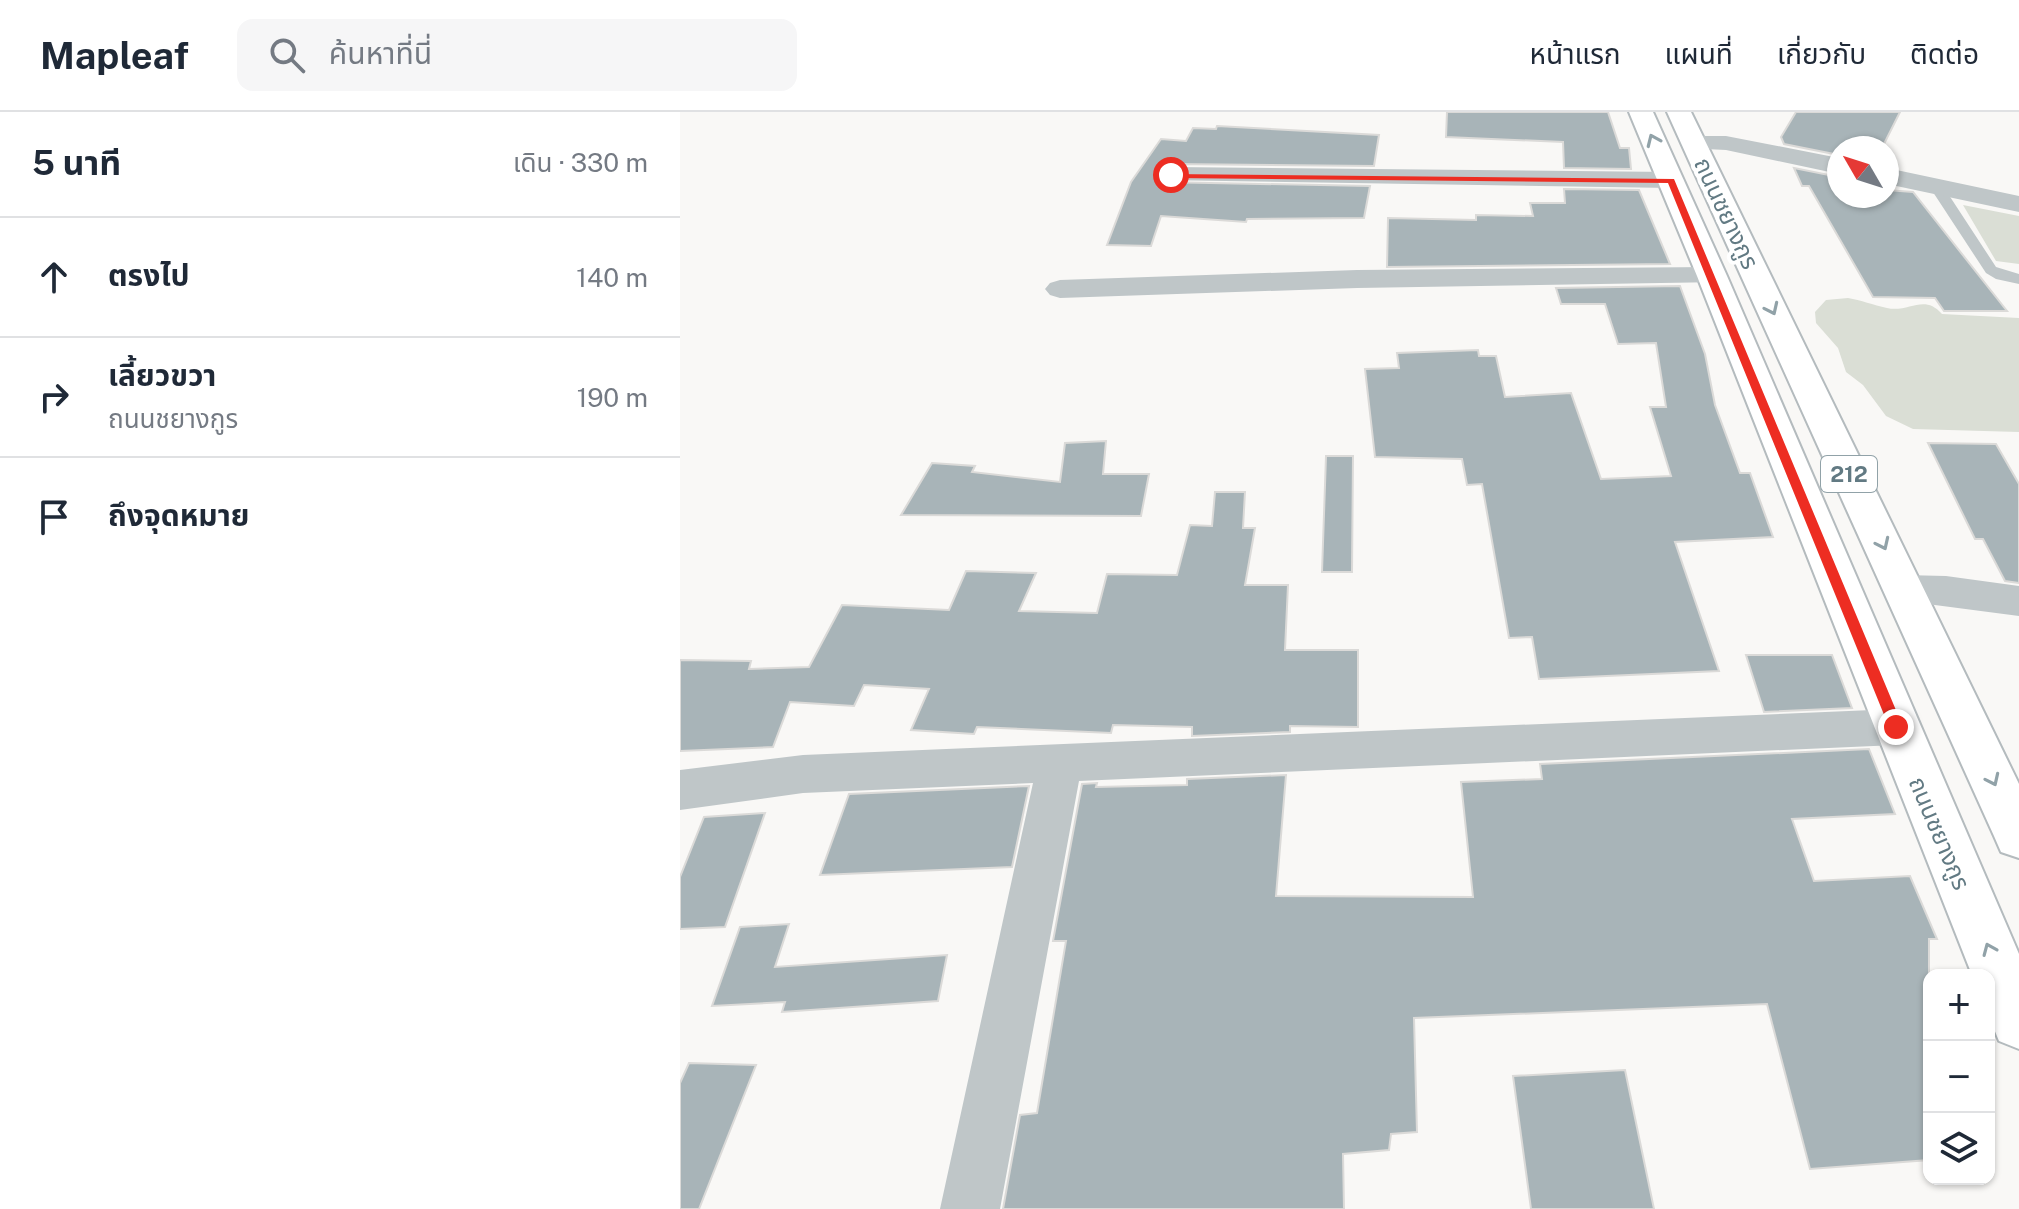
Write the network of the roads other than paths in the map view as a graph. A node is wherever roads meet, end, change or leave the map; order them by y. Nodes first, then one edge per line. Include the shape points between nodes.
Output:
1 (1641, 112) edge
2 (1686, 128) edge
3 (1827, 164) edge
4 (1171, 175) dead end
5 (1899, 178) edge
6 (1671, 180) junction
7 (1936, 186) junction
8 (2019, 204) edge
9 (1712, 276) junction
10 (2019, 279) edge
11 (1060, 289) dead end
12 (1903, 589) junction
13 (2019, 601) edge
14 (1896, 727) junction
15 (1060, 762) junction
16 (680, 790) edge
17 (2019, 836) edge
18 (2019, 1021) edge
19 (970, 1209) edge

6 -> 1 main road, ถนนชยางกูร / 212
2 - 3 street via 1726,143
2 -> 12 main road, ถนนชยางกูร / 212
4 - 6 street
5 - 7 street
6 - 9 main road, ถนนชยางกูร / 212
7 - 8 street
7 - 10 lane via 1991,270
9 - 11 street via 1357,279
9 - 14 main road, ถนนชยางกูร / 212
12 - 13 street
12 -> 17 main road, ถนนชยางกูร / 212
14 - 15 street
18 -> 14 main road, ถนนชยางกูร / 212
15 - 16 street via 803,774
15 - 19 street

